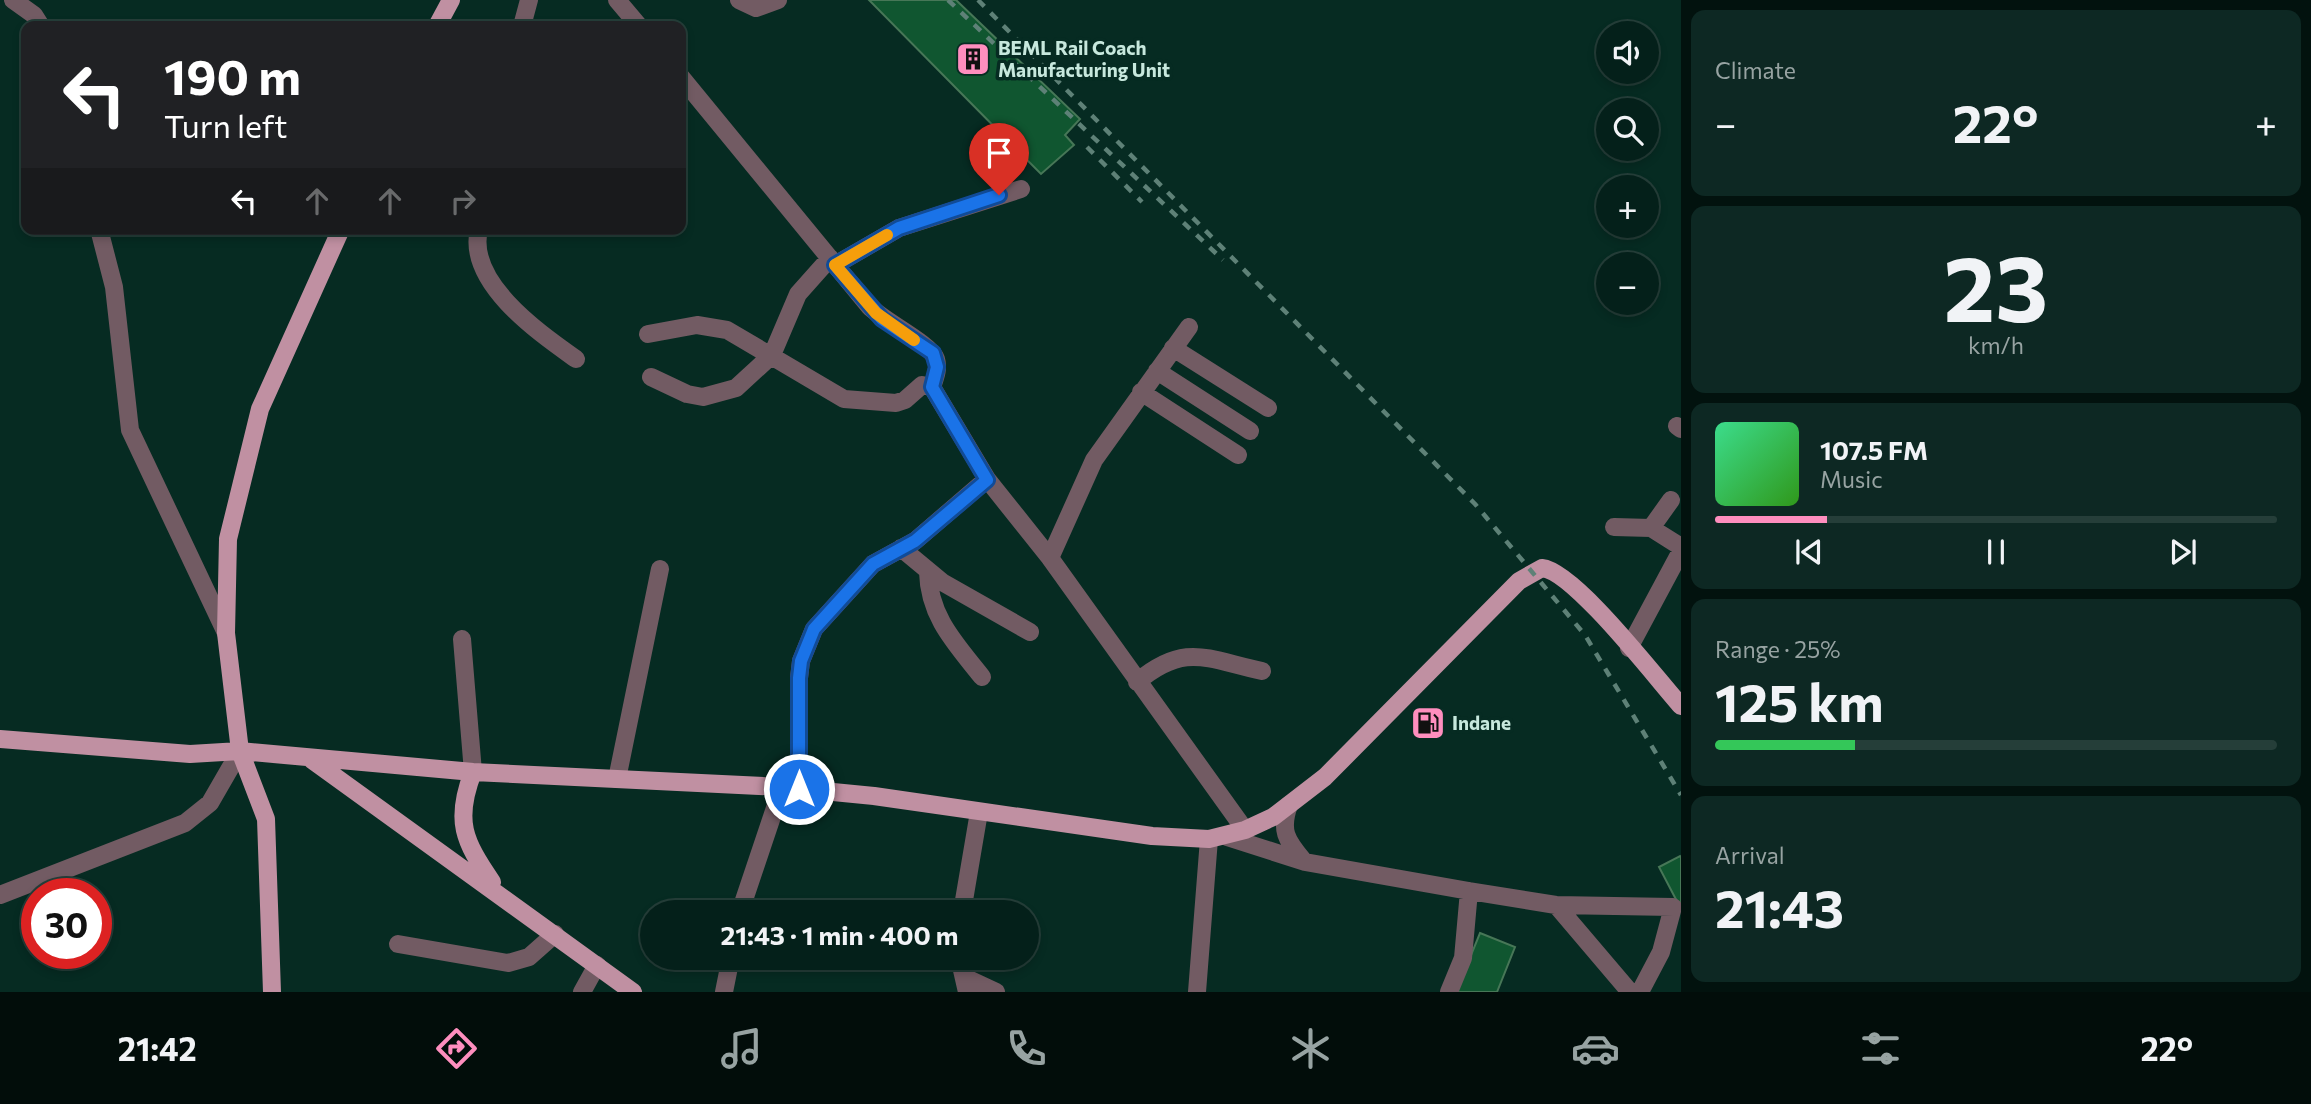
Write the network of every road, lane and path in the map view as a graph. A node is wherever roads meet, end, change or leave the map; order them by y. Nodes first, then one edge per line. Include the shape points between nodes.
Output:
1 (13, 0) edge
2 (452, 0) edge
3 (529, 0) edge
4 (617, 0) edge
5 (739, 0) edge
6 (778, 0) edge
7 (37, 14) edge
8 (440, 21) edge
9 (523, 21) edge
10 (635, 21) edge
11 (686, 83) edge
12 (1021, 188) dead end
13 (101, 235) edge
14 (338, 235) edge
15 (478, 235) edge
16 (833, 261) junction
17 (1189, 327) dead end
18 (648, 334) dead end
19 (1173, 348) junction
20 (772, 355) junction
21 (576, 359) dead end
22 (1157, 371) junction
23 (651, 377) dead end
24 (932, 387) junction
25 (1141, 392) junction
26 (1268, 408) dead end
27 (1250, 431) dead end
28 (1238, 455) dead end
29 (987, 480) junction
30 (1671, 500) dead end
31 (1614, 527) dead end
32 (1651, 528) junction
33 (901, 548) junction
34 (1681, 549) edge
35 (1050, 558) junction
36 (660, 569) dead end
37 (928, 572) junction
38 (1030, 632) dead end
39 (226, 633) junction
40 (462, 639) dead end
41 (1629, 648) junction
42 (1262, 671) dead end
43 (982, 677) dead end
44 (1137, 682) junction
45 (236, 699) junction
46 (1681, 706) edge
47 (0, 739) edge
48 (240, 751) junction
49 (190, 754) junction
50 (311, 759) junction
51 (472, 772) junction
52 (617, 779) junction
53 (791, 788) junction
54 (1289, 805) junction
55 (979, 812) junction
56 (1245, 830) junction
57 (1218, 838) junction
58 (1305, 862) junction
59 (1469, 891) junction
60 (500, 894) junction
61 (0, 895) edge
62 (745, 900) edge
63 (964, 900) edge
64 (1556, 905) junction
65 (555, 934) junction
66 (398, 944) dead end
67 (597, 965) junction
68 (728, 970) edge
69 (967, 985) edge
70 (272, 992) edge
71 (582, 992) edge
72 (633, 992) edge
73 (724, 992) edge
74 (996, 992) edge
75 (1197, 992) edge
76 (1449, 992) edge
77 (1630, 992) edge
78 (1640, 992) edge

1 - 7 street
2 - 8 main road
3 - 9 street
4 - 10 street
5 - 6 street via 756,8
11 - 16 street
12 - 16 street via 899,228
13 - 39 street via 114,287 130,430
14 - 39 main road via 260,409 228,539
15 - 21 street via 478,258 502,295 522,317
16 - 20 street via 798,294
16 - 24 street via 882,319 933,353 937,367
17 - 19 street
18 - 20 street via 713,326
19 - 22 street
19 - 26 street
20 - 23 street via 744,383 719,395 687,394
20 - 24 street via 844,399 896,403 922,386
22 - 25 street
22 - 27 street
24 - 29 street
25 - 28 street
25 - 35 street via 1084,477
29 - 33 street via 922,536
29 - 35 street
30 - 32 street
31 - 32 street
32 - 34 street
33 - 37 street
33 - 53 street via 873,564 822,618 806,643
34 - 41 street
35 - 44 street
36 - 52 street
37 - 38 street
37 - 43 street via 937,618
39 - 45 main road
40 - 51 street
41 - 46 main road
41 - 54 main road via 1560,573 1542,568 1533,571 1325,777
42 - 44 street via 1184,656 1165,661
44 - 56 street
45 - 48 main road
45 - 49 main road via 223,740
47 - 49 main road
48 - 49 main road
48 - 50 main road
48 - 61 street via 210,803 185,823
48 - 70 main road via 266,819
50 - 51 main road
50 - 60 main road
51 - 52 main road
51 - 60 main road via 463,804 467,847
52 - 53 main road
53 - 55 main road
53 - 62 street
54 - 56 main road
54 - 58 street via 1283,824 1286,840
55 - 57 main road via 1152,836
55 - 63 street
56 - 57 main road
57 - 58 street
57 - 75 street
58 - 59 street
59 - 64 street
59 - 76 street via 1463,958
60 - 65 main road
64 - 77 street
64 - 78 street via 1673,907 1661,952
65 - 66 street via 530,957 508,962
65 - 67 main road
67 - 71 street
67 - 72 main road
68 - 73 street
69 - 74 street

